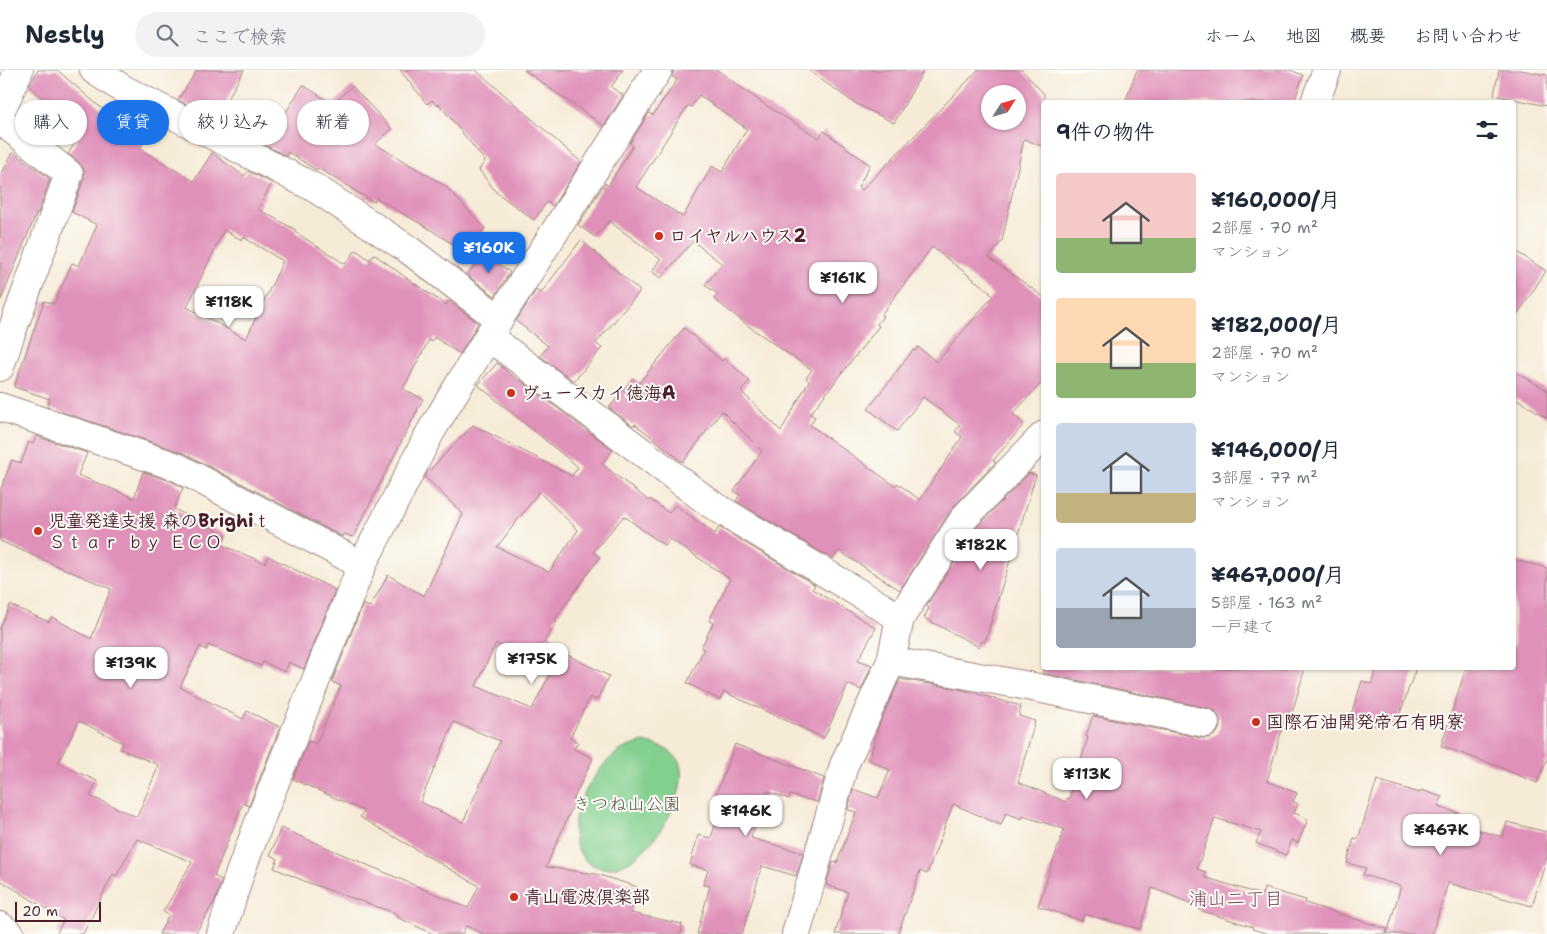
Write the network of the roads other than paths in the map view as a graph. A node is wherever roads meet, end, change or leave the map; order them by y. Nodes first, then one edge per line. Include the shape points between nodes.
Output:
1 (20, 70) edge
2 (94, 70) edge
3 (658, 70) edge
4 (1327, 70) edge
5 (1316, 100) edge
6 (0, 113) edge
7 (0, 120) edge
8 (494, 328) junction
9 (0, 368) edge
10 (0, 407) edge
11 (1041, 438) edge
12 (362, 565) junction
13 (900, 618) junction
14 (891, 661) junction
15 (1205, 723) dead end
16 (0, 926) edge
17 (10, 934) edge
18 (220, 934) edge
19 (796, 934) edge

1 - 6 street
2 - 8 street via 131,93 315,188 409,250
3 - 8 street
4 - 5 street
7 - 9 street via 69,174
8 - 12 street via 431,431
8 - 13 street via 711,504
10 - 12 street via 177,467
11 - 13 street via 965,517
12 - 18 street via 240,873
13 - 14 street
14 - 15 street
14 - 19 street via 844,765
16 - 17 street

